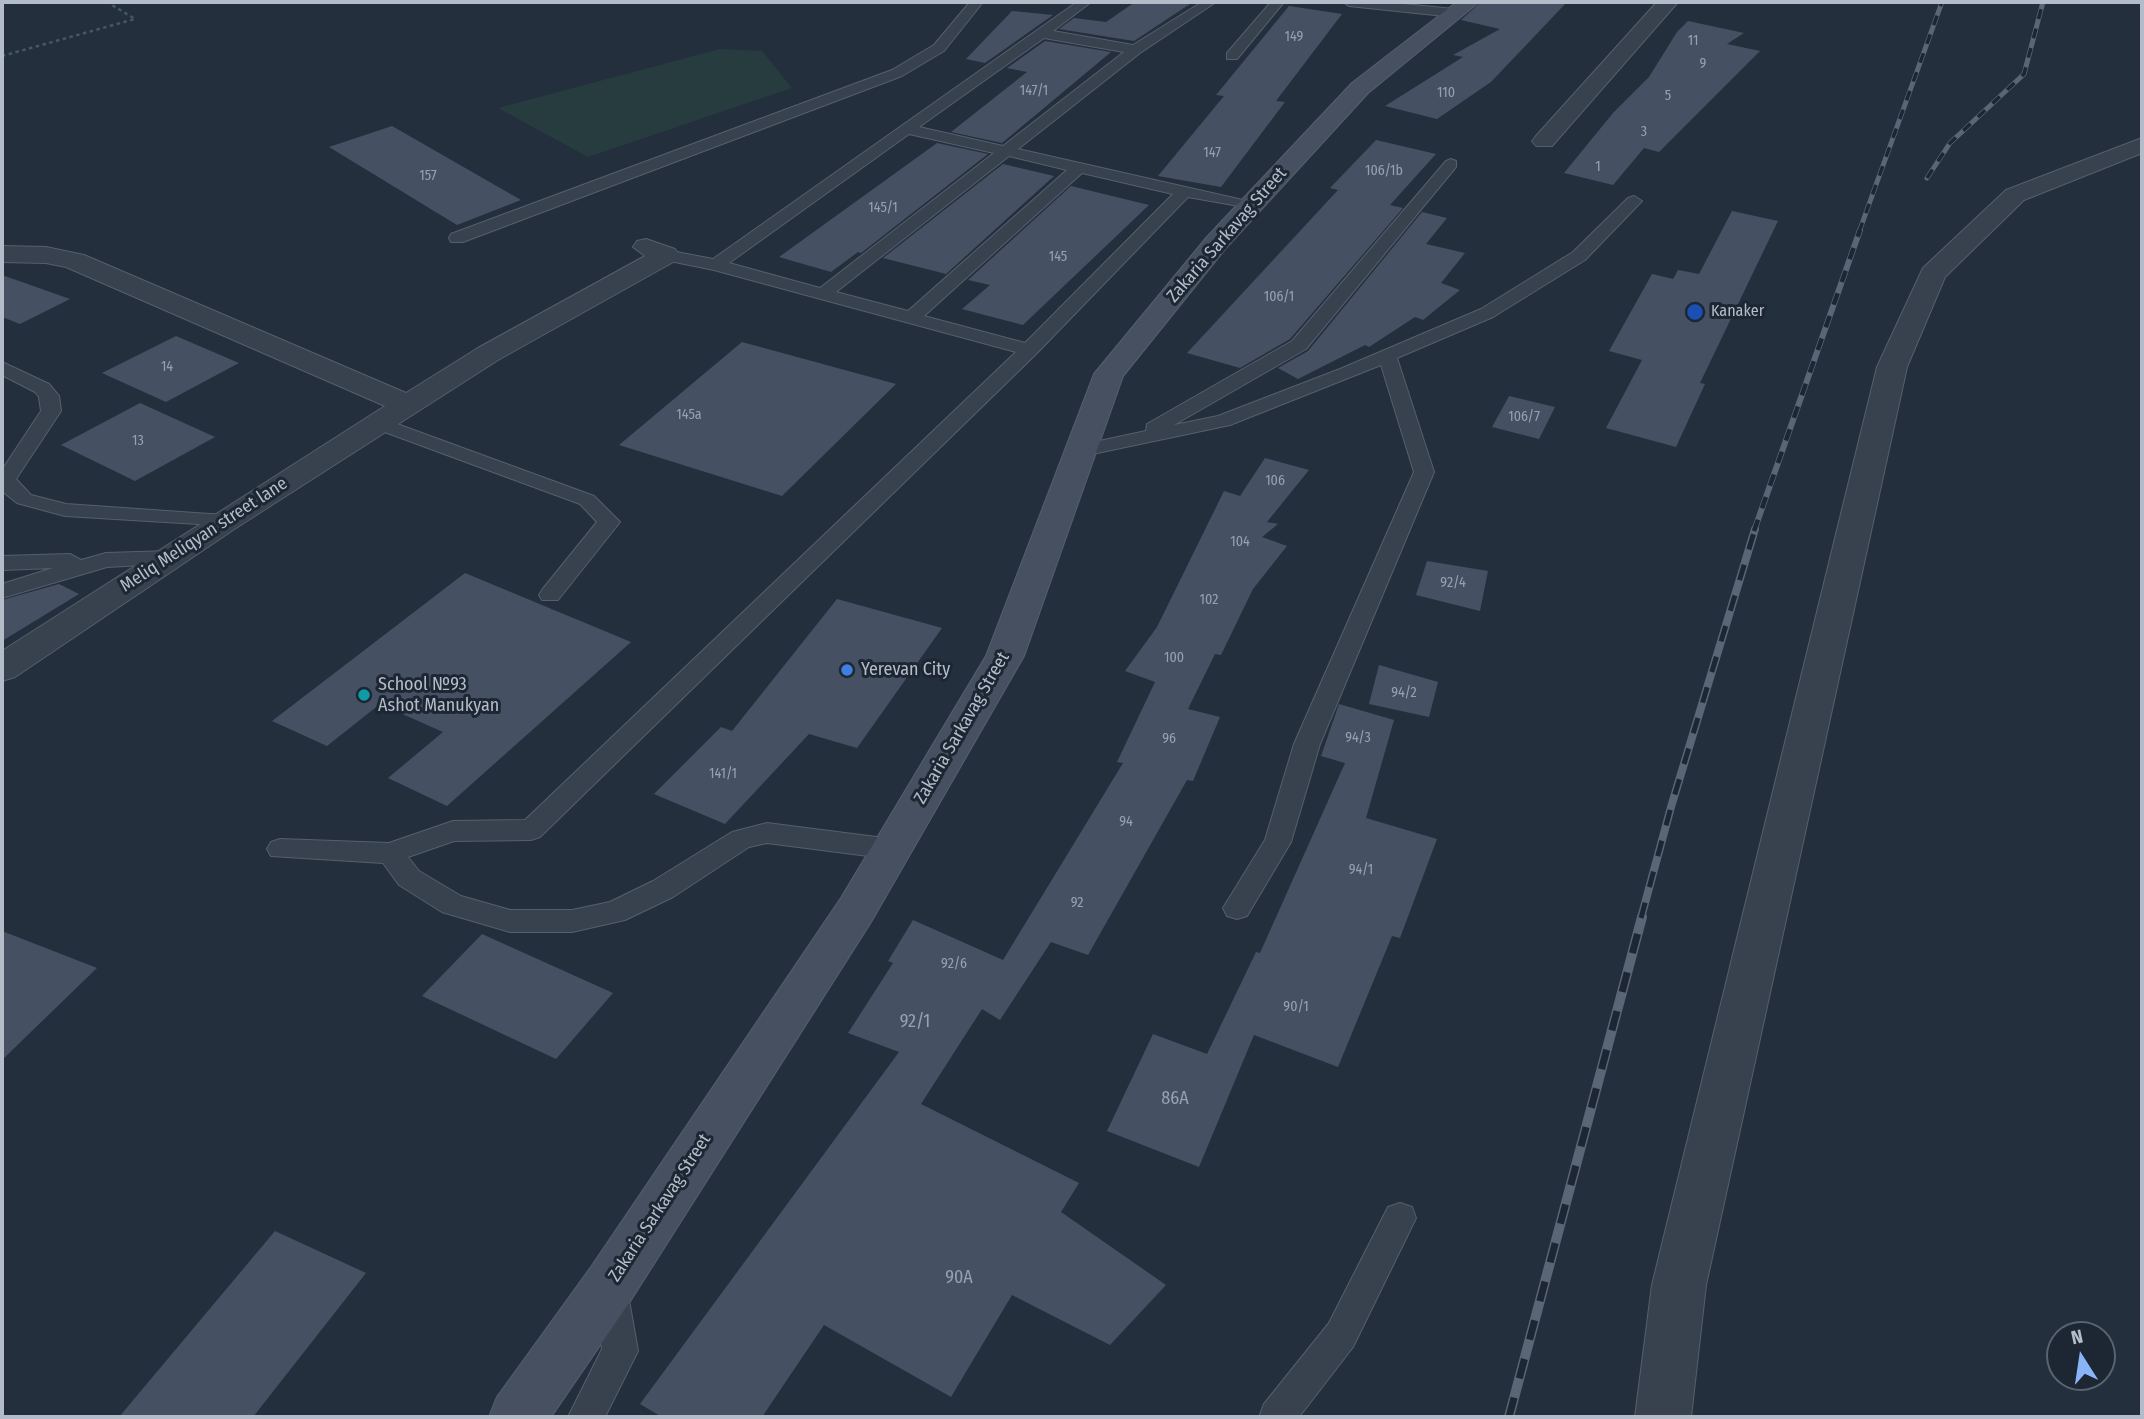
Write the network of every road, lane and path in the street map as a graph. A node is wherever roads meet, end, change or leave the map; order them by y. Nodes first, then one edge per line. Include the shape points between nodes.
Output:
1 (107, 2) edge
2 (977, 2) edge
3 (1085, 2) edge
4 (1210, 2) edge
5 (1278, 2) edge
6 (1349, 2) edge
7 (1668, 2) edge
8 (1462, 7) edge
9 (1041, 33) junction
10 (1135, 50) junction
11 (2, 56) edge
12 (1232, 56) dead end
13 (907, 129) junction
14 (1544, 141) dead end
15 (2142, 145) edge
16 (1004, 151) junction
17 (1451, 164) dead end
18 (1078, 168) junction
19 (1184, 192) junction
20 (1634, 201) dead end
21 (1250, 206) junction
22 (457, 238) dead end
23 (656, 251) joint
24 (2, 254) edge
25 (716, 265) junction
26 (823, 294) junction
27 (911, 318) junction
28 (1030, 350) junction
29 (1387, 356) junction
30 (2, 368) edge
31 (407, 404) junction
32 (378, 423) junction
33 (1132, 440) junction
34 (1083, 450) junction
35 (223, 521) junction
36 (170, 558) junction
37 (106, 560) junction
38 (2, 563) edge
39 (2, 591) edge
40 (550, 595) dead end
41 (2, 668) edge
42 (280, 849) dead end
43 (892, 849) junction
44 (390, 853) junction
45 (1237, 908) dead end
46 (1400, 1217) dead end
47 (610, 1284) junction
48 (517, 1417) edge
49 (586, 1417) edge
50 (1277, 1417) edge
51 (1663, 1417) edge

1 - 11 path via 135,19
2 - 22 lane via 939,48 897,73
3 - 9 lane
4 - 10 lane
5 - 12 lane
6 - 8 lane
7 - 14 street
8 - 21 main road, Zakaria Sarkavag Street via 1360,88
9 - 10 lane
9 - 13 lane
10 - 16 lane
13 - 16 lane
13 - 25 lane
15 - 51 street via 2015,195 1933,274 1892,367 1679,1285
16 - 18 lane
16 - 26 lane
17 - 33 lane via 1299,345
18 - 19 lane
18 - 27 lane
19 - 21 lane
19 - 28 lane
20 - 29 lane via 1567,263 1487,313
21 - 34 main road, Zakaria Sarkavag Street via 1109,374
23 - 25 lane
23 - 31 street, Meliq Meliqyan street lane
24 - 31 street via 74,261
25 - 26 lane
26 - 27 lane
27 - 28 lane
28 - 44 lane via 531,830 453,831
29 - 33 lane via 1223,421
29 - 45 lane via 1424,471 1307,744 1278,842
30 - 35 lane via 49,396 51,411 6,479 24,499 65,510
31 - 32 street, Meliq Meliqyan street lane
32 - 35 street, Meliq Meliqyan street lane
32 - 40 lane via 587,500 609,522
33 - 34 lane
34 - 43 main road, Zakaria Sarkavag Street via 1005,656
35 - 36 street, Meliq Meliqyan street lane
36 - 37 lane
36 - 41 street, Meliq Meliqyan street lane
37 - 38 lane
37 - 39 lane
42 - 44 lane
43 - 44 lane via 767,834 741,839 663,889 615,912 572,921 510,921 452,904 409,878
43 - 47 main road, Zakaria Sarkavag Street
46 - 50 lane via 1341,1335
47 - 48 main road, Zakaria Sarkavag Street
47 - 49 lane via 620,1351

